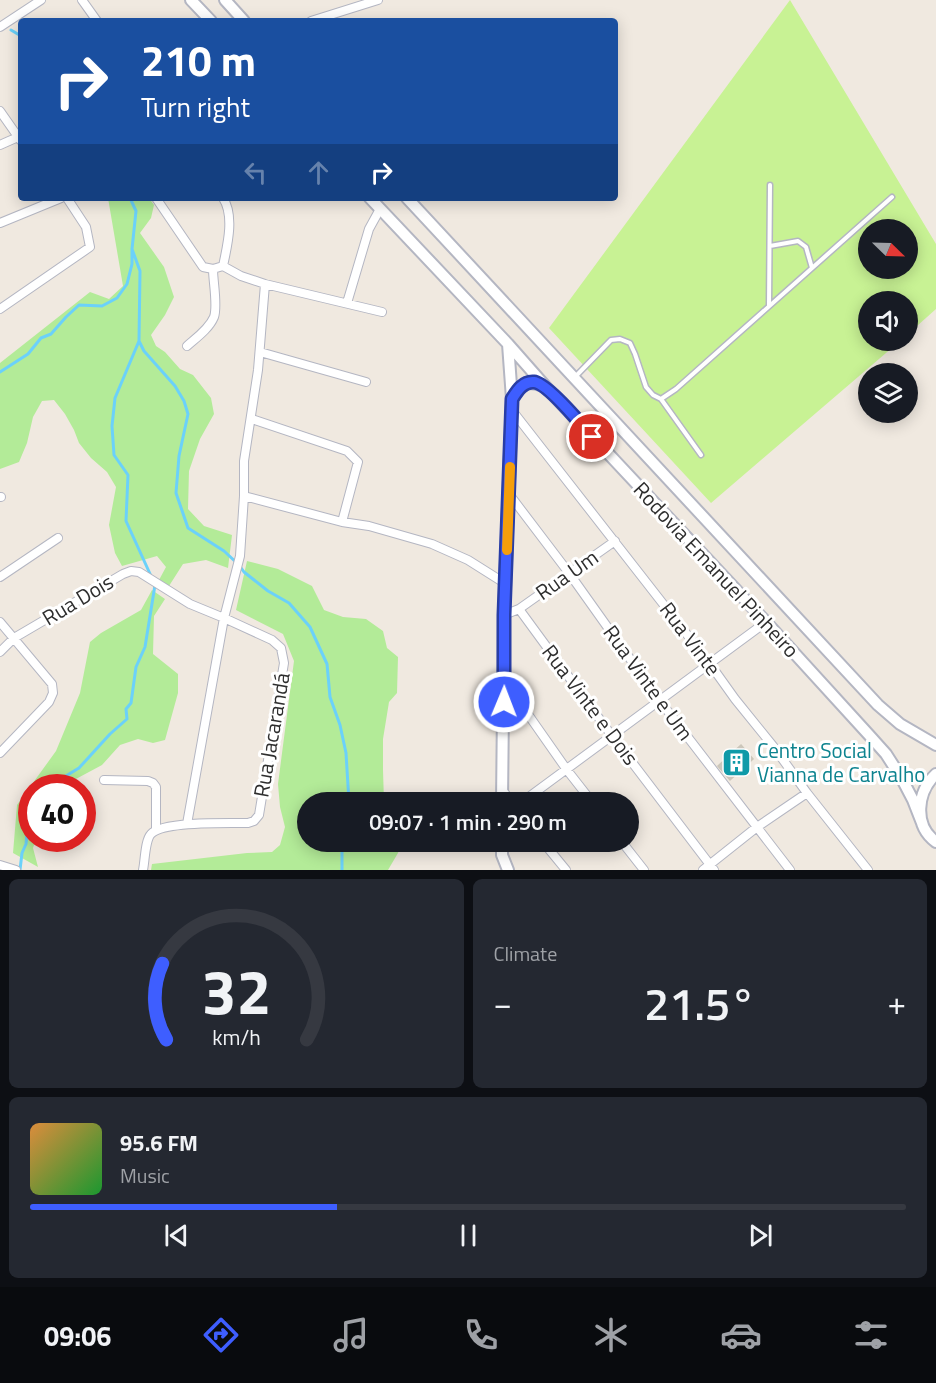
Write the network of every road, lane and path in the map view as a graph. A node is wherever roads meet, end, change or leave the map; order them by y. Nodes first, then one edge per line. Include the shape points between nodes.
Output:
1 (41, 0) edge
2 (82, 0) edge
3 (191, 0) edge
4 (225, 0) edge
5 (378, 0) edge
6 (95, 18) edge
7 (206, 18) edge
8 (241, 18) edge
9 (321, 18) edge
10 (0, 27) edge
11 (0, 111) edge
12 (18, 138) edge
13 (18, 139) edge
14 (0, 145) edge
15 (770, 185) dead end
16 (892, 197) dead end
17 (54, 201) edge
18 (68, 201) edge
19 (158, 201) edge
20 (225, 201) edge
21 (373, 201) edge
22 (411, 201) edge
23 (380, 209) junction
24 (0, 223) edge
25 (770, 246) junction
26 (223, 266) junction
27 (812, 268) junction
28 (213, 269) junction
29 (265, 284) junction
30 (347, 303) junction
31 (769, 306) junction
32 (0, 309) edge
33 (382, 312) dead end
34 (508, 344) junction
35 (187, 346) dead end
36 (260, 352) junction
37 (574, 378) junction
38 (366, 382) dead end
39 (545, 386) junction
40 (661, 399) junction
41 (512, 404) junction
42 (252, 419) junction
43 (700, 454) dead end
44 (509, 494) junction
45 (244, 496) junction
46 (342, 522) junction
47 (58, 538) dead end
48 (615, 541) junction
49 (569, 573) junction
50 (0, 577) edge
51 (506, 585) junction
52 (519, 609) junction
53 (504, 615) junction
54 (224, 618) junction
55 (0, 622) edge
56 (766, 622) junction
57 (14, 638) junction
58 (0, 652) edge
59 (710, 664) junction
60 (504, 680) junction
61 (660, 701) junction
62 (612, 736) junction
63 (936, 745) edge
64 (0, 753) edge
65 (567, 770) junction
66 (936, 774) edge
67 (104, 780) dead end
68 (502, 790) edge
69 (536, 792) edge
70 (584, 792) edge
71 (807, 793) junction
72 (922, 823) junction
73 (187, 824) junction
74 (757, 828) junction
75 (156, 830) junction
76 (936, 842) edge
77 (502, 852) edge
78 (551, 852) edge
79 (630, 852) edge
80 (2, 865) edge
81 (709, 868) edge
82 (16, 870) edge
83 (143, 870) edge
84 (507, 870) edge
85 (566, 870) edge
86 (644, 870) edge
87 (790, 870) edge
88 (868, 870) edge

1 - 10 street
2 - 6 street
3 - 7 main road
4 - 8 main road
5 - 9 street
11 - 12 street
13 - 14 street
15 - 25 lane
16 - 27 lane
17 - 24 street
18 - 32 street via 86,227 90,247
19 - 28 street via 203,267
20 - 26 street via 229,237
21 - 23 main road, Rodovia Emanuel Pinheiro
22 - 37 main road, Rodovia Emanuel Pinheiro
23 - 30 street via 369,229
23 - 34 main road, Rodovia Emanuel Pinheiro
25 - 27 lane via 798,241 806,247
25 - 31 lane
26 - 28 street
26 - 29 street
27 - 31 lane
28 - 35 street via 214,316
29 - 30 street
29 - 36 street
30 - 33 street
31 - 40 lane
34 - 39 main road, Rodovia Emanuel Pinheiro
34 - 41 main road
36 - 38 street
36 - 42 street
37 - 40 lane via 611,340 620,339 630,343 646,387
37 - 63 main road, Rodovia Emanuel Pinheiro via 878,705 900,724
39 - 41 main road via 525,384 517,390
39 - 56 main road, Rodovia Emanuel Pinheiro
40 - 43 lane
41 - 44 main road
41 - 48 street, Rua Vinte
42 - 45 street via 244,461
42 - 46 street via 347,451 358,462
44 - 49 street, Rua Vinte e Um
44 - 51 main road
45 - 46 street
45 - 54 street via 240,556
46 - 51 street via 432,544 468,560
47 - 50 street
48 - 49 street, Rua Um
48 - 59 street, Rua Vinte
49 - 52 street, Rua Um
49 - 61 street, Rua Vinte e Um
51 - 53 main road
52 - 53 street
52 - 62 street, Rua Vinte e Dois
53 - 60 main road
54 - 57 street, Rua Dois via 131,571
54 - 73 street
54 - 73 street, Rua Jacarandá via 272,640 281,648 284,663 259,815 248,823
55 - 57 street
56 - 59 street
56 - 72 main road, Rodovia Emanuel Pinheiro via 885,754 903,781
57 - 58 street, Rua Dois
57 - 64 street via 52,684 53,693
59 - 61 street
59 - 71 street, Rua Vinte
60 - 65 street
60 - 68 main road
61 - 62 street
61 - 74 street, Rua Vinte e Um
62 - 65 street
62 - 81 street, Rua Vinte e Dois
65 - 69 street
65 - 70 street
66 - 72 main road via 923,790
67 - 75 street via 153,783
71 - 74 street
71 - 88 street, Rua Vinte
72 - 76 main road, Rodovia Emanuel Pinheiro
73 - 75 street
74 - 81 street
74 - 87 street, Rua Vinte e Um
75 - 83 street via 147,841
77 - 84 main road
78 - 85 street
79 - 86 street
80 - 82 street

